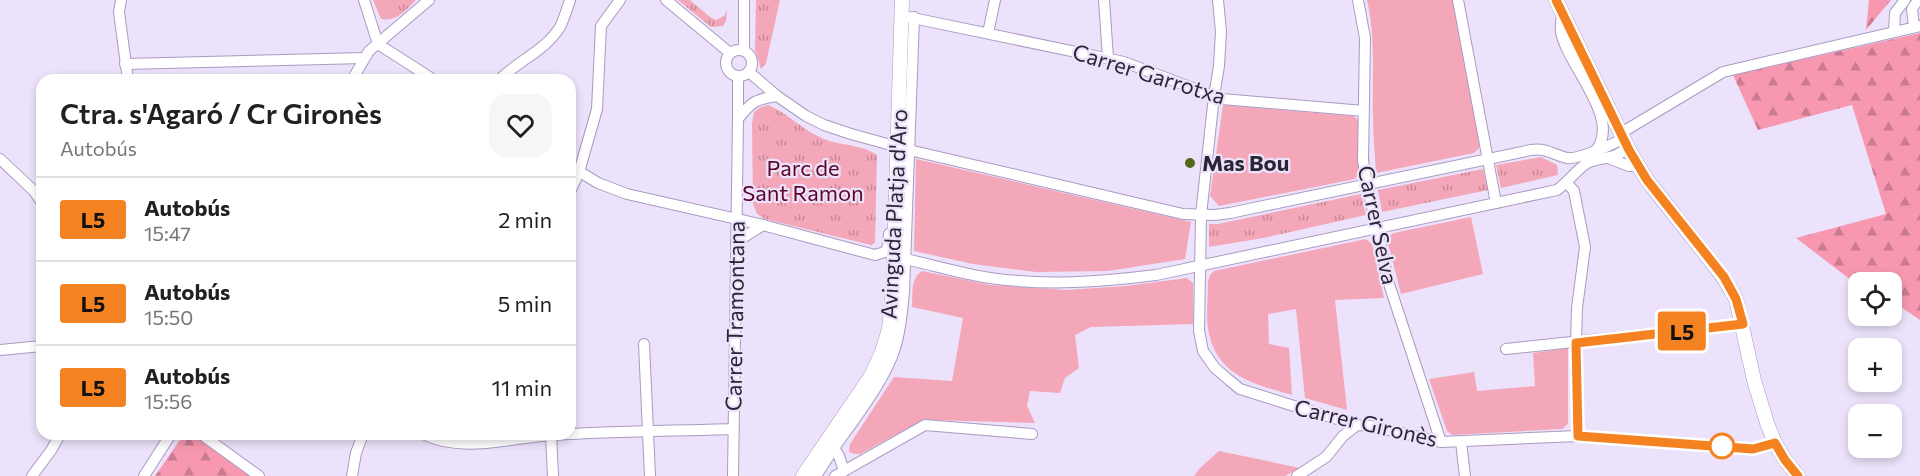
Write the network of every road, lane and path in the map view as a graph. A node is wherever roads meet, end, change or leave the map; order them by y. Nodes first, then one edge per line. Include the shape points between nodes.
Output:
1 (121, 0) edge
2 (364, 0) edge
3 (429, 0) edge
4 (570, 0) edge
5 (620, 0) edge
6 (666, 0) edge
7 (744, 0) edge
8 (902, 0) edge
9 (994, 0) edge
10 (1104, 0) edge
11 (1218, 0) edge
12 (1358, 0) edge
13 (1458, 0) edge
14 (1556, 0) edge
15 (1905, 0) edge
16 (1918, 0) edge
17 (1562, 13) junction
18 (908, 16) junction
19 (1917, 27) edge
20 (1894, 32) junction
21 (988, 33) junction
22 (378, 44) junction
23 (744, 51) junction
24 (730, 53) junction
25 (364, 58) junction
26 (1108, 58) junction
27 (125, 64) junction
28 (749, 72) junction
29 (127, 74) edge
30 (355, 74) edge
31 (425, 74) edge
32 (506, 74) edge
33 (738, 76) junction
34 (777, 96) junction
35 (1214, 96) junction
36 (1364, 111) junction
37 (738, 119) junction
38 (1624, 139) junction
39 (904, 148) junction
40 (1596, 150) junction
41 (1608, 158) junction
42 (0, 159) edge
43 (1487, 159) junction
44 (576, 166) edge
45 (1639, 166) junction
46 (576, 170) edge
47 (1567, 183) junction
48 (1367, 184) junction
49 (897, 191) junction
50 (36, 194) edge
51 (1496, 203) junction
52 (1201, 215) junction
53 (737, 220) junction
54 (763, 225) junction
55 (1376, 229) junction
56 (736, 242) junction
57 (905, 259) junction
58 (1200, 267) junction
59 (1743, 324) junction
60 (1576, 343) junction
61 (644, 344) dead end
62 (36, 347) edge
63 (1506, 349) dead end
64 (0, 350) edge
65 (1357, 425) junction
66 (733, 429) junction
67 (647, 432) junction
68 (576, 433) edge
69 (1032, 435) dead end
70 (1578, 436) junction
71 (57, 440) edge
72 (167, 440) edge
73 (209, 440) edge
74 (361, 440) edge
75 (443, 440) edge
76 (520, 440) edge
77 (551, 440) edge
78 (1441, 442) junction
79 (1461, 442) junction
80 (1775, 443) junction
81 (834, 448) junction
82 (839, 473) edge
83 (32, 476) edge
84 (144, 476) edge
85 (258, 476) edge
86 (352, 476) edge
87 (553, 476) edge
88 (650, 476) edge
89 (733, 476) edge
90 (803, 476) edge
91 (816, 476) edge
92 (1298, 476) edge
93 (1465, 476) edge
94 (1798, 476) edge

1 - 27 street
2 - 22 street
3 - 22 street
4 - 32 street via 552,37
5 - 44 street via 601,26 597,109
6 - 24 street
7 - 23 street
8 - 18 street, Avinguda Platja d'Aro
9 - 21 street
10 - 26 street
11 - 35 street via 1221,32
12 - 36 street, Carrer Selva via 1365,38
13 - 43 street
14 - 17 street
15 - 20 street via 1895,13
16 - 19 street via 1912,9
17 - 38 street
17 - 40 street via 1561,32 1603,123 1601,144
18 - 21 street, Carrer Garrotxa
18 - 39 street, Avinguda Platja d'Aro
19 - 20 street
20 - 38 street via 1723,72
21 - 26 street, Carrer Garrotxa
22 - 25 street
22 - 31 street
23 - 24 street
23 - 28 street via 752,61
24 - 33 street via 726,67
25 - 27 street
25 - 30 street
26 - 35 street, Carrer Garrotxa
27 - 29 street
28 - 33 street
28 - 34 street
33 - 37 street, Carrer Tramontana
34 - 37 street via 759,99
34 - 39 street via 824,125
35 - 36 street, Carrer Garrotxa
35 - 52 street, Carrer Gironès
36 - 48 street, Carrer Selva via 1363,160
37 - 53 street, Carrer Tramontana
38 - 40 street
38 - 41 street via 1624,152
38 - 45 street
39 - 49 street, Avinguda Platja d'Aro
39 - 52 street via 1168,211
39 - 57 street
40 - 43 street via 1569,159 1543,149
41 - 45 street
41 - 47 street via 1585,164
42 - 50 street
43 - 48 street
43 - 51 street
45 - 59 street via 1724,277
46 - 53 street via 627,194
47 - 51 street via 1557,190
47 - 60 street via 1574,191 1585,247
48 - 52 street via 1230,213
48 - 55 street, Carrer Selva
49 - 54 street via 891,203 888,246 881,254
49 - 90 street, Avinguda Platja d'Aro via 892,312 882,352 871,376
51 - 55 street
52 - 58 street, Carrer Gironès
53 - 54 street
53 - 56 street, Carrer Tramontana
54 - 56 street
55 - 58 street
55 - 78 street, Carrer Selva via 1389,285
56 - 66 street, Carrer Tramontana
57 - 58 street via 989,278 1035,282 1102,282
57 - 81 street via 895,349 872,393
58 - 65 street, Carrer Gironès via 1199,331 1203,351 1215,368 1240,389
59 - 60 street
59 - 80 street via 1754,380
60 - 63 street
60 - 70 street
61 - 67 street
62 - 64 street
65 - 78 street, Carrer Gironès
65 - 92 street via 1326,457
66 - 67 street
66 - 89 street, Carrer Tramontana
67 - 68 street
67 - 88 street
69 - 82 street via 925,425
70 - 79 street, Carrer Gironès
70 - 80 street, Carrer Gironès via 1753,449
71 - 83 street
72 - 84 street
73 - 85 street
74 - 86 street
75 - 76 street
77 - 87 street
78 - 79 street, Carrer Gironès
79 - 93 street
80 - 94 street
81 - 82 street via 839,456
81 - 91 street

